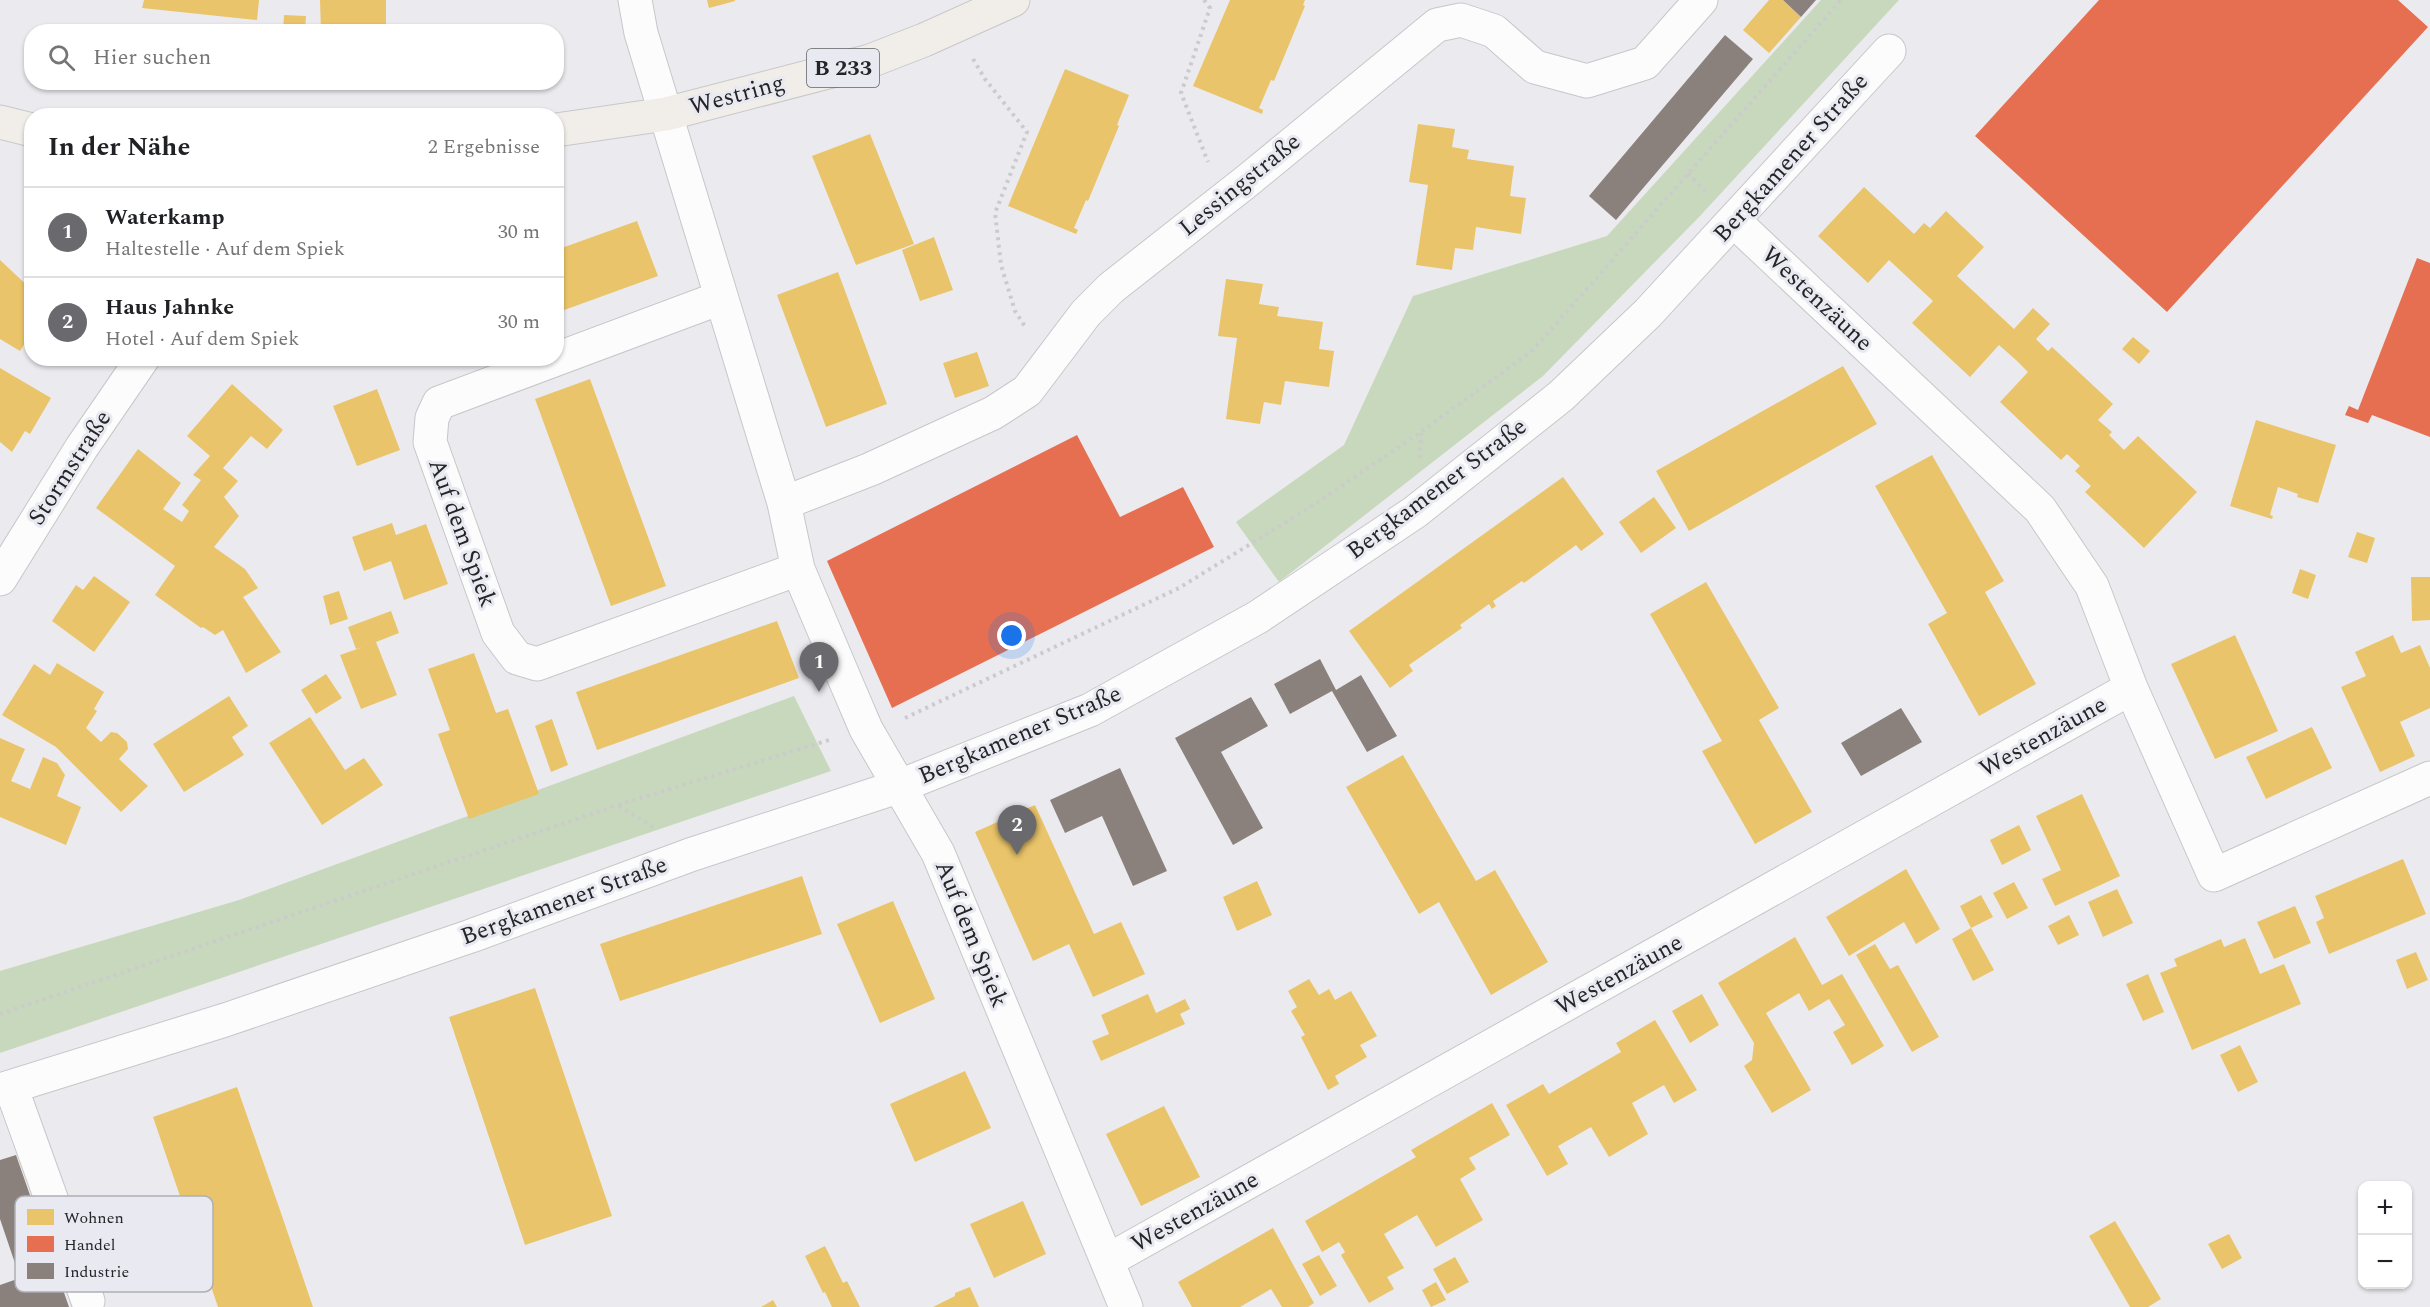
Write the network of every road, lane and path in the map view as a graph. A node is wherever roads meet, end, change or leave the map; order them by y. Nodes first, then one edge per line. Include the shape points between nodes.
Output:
1 (635, 0) edge
2 (1013, 0) edge
3 (1204, 0) edge
4 (1701, 0) edge
5 (1841, 0) edge
6 (953, 28) junction
7 (1889, 51) dead end
8 (666, 114) junction
9 (0, 122) edge
10 (24, 128) edge
11 (564, 129) edge
12 (1222, 201) junction
13 (1734, 221) junction
14 (720, 298) junction
15 (564, 356) edge
16 (1048, 365) junction
17 (137, 366) edge
18 (538, 366) edge
19 (784, 503) junction
20 (798, 569) junction
21 (0, 579) edge
22 (2131, 688) junction
23 (866, 729) junction
24 (2430, 778) edge
25 (900, 786) junction
26 (0, 1014) edge
27 (5, 1089) edge
28 (47, 1196) edge
29 (1107, 1261) junction
30 (84, 1292) edge
31 (88, 1301) dead end
32 (1126, 1307) edge

1 - 8 street, Auf dem Spiek
2 - 6 main road, Westring / B 233
3 - 12 path via 1210,8 1181,93
4 - 12 street, Lessingstraße via 1645,63 1587,81 1534,68 1494,31 1461,20 1437,25
5 - 23 path via 1533,350 1318,502 1179,588 904,719
6 - 8 main road, Westring / B 233 via 870,61
6 - 16 path via 985,79 1027,132 995,213 1001,265 1015,311
7 - 13 street, Bergkamener Straße
8 - 11 main road, Westring / B 233
8 - 14 street, Auf dem Spiek
9 - 10 main road
12 - 16 street, Lessingstraße via 1111,288 1086,313
13 - 22 street, Westenzäune via 2040,509 2092,586
13 - 25 street, Bergkamener Straße via 1648,314 1561,396 1415,512 1258,617 1090,710
14 - 15 street, Auf dem Spiek
14 - 19 street, Auf dem Spiek
16 - 19 street, Lessingstraße via 1027,391 993,413 871,470
17 - 21 street, Stormstraße
18 - 20 street, Auf dem Spiek via 439,403 432,418 430,442 498,633 517,658 537,664
19 - 20 street, Auf dem Spiek
20 - 23 street, Auf dem Spiek
22 - 24 street, Westenzäune via 2214,875
22 - 29 street, Westenzäune
23 - 25 street, Auf dem Spiek
23 - 26 path via 618,805
25 - 27 street, Bergkamener Straße via 690,855 237,1016
25 - 29 street, Auf dem Spiek via 938,853
27 - 28 street
29 - 32 street, Auf dem Spiek
30 - 31 street

